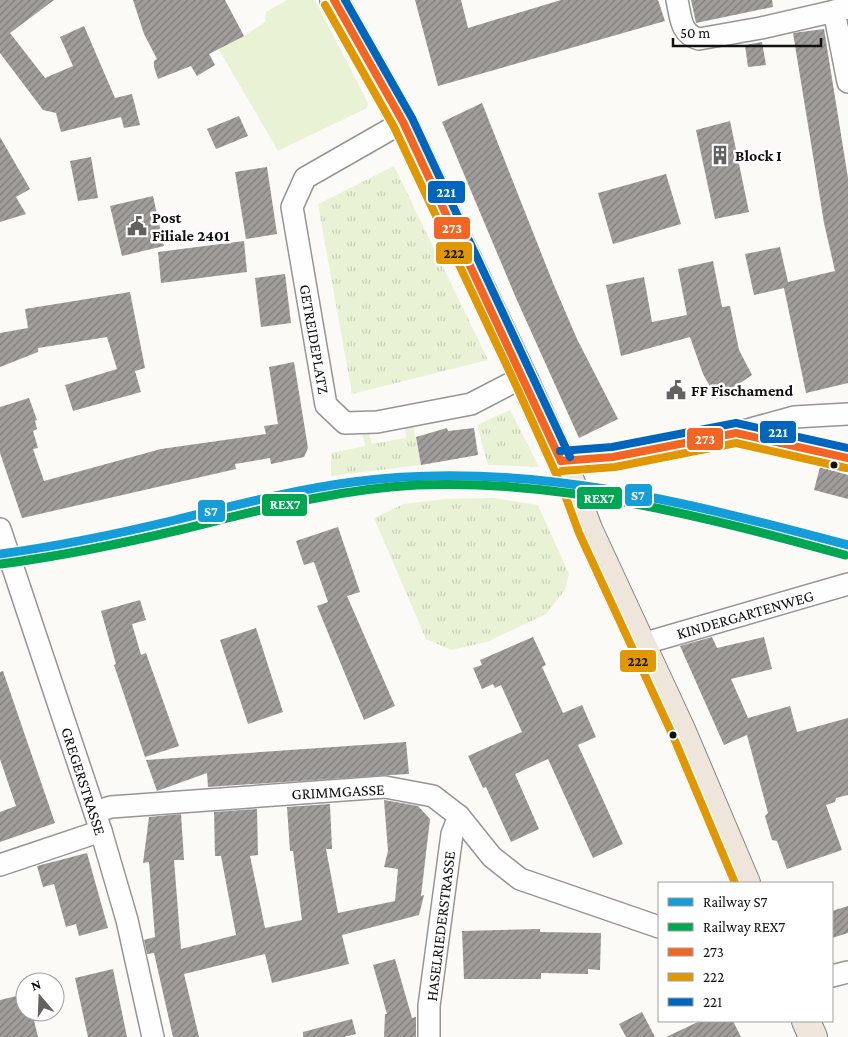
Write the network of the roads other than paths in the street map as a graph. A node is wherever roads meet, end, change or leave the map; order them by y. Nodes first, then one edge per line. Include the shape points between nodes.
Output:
1 (334, 0) edge
2 (677, 0) edge
3 (841, 10) edge
4 (848, 82) edge
5 (403, 122) junction
6 (523, 377) junction
7 (848, 414) edge
8 (736, 433) junction
9 (848, 458) edge
10 (561, 461) junction
11 (0, 529) edge
12 (848, 584) edge
13 (642, 644) junction
14 (459, 816) junction
15 (98, 821) junction
16 (0, 865) edge
17 (746, 882) edge
18 (658, 927) edge
19 (848, 972) edge
20 (833, 976) edge
21 (806, 1022) edge
22 (153, 1037) edge
23 (428, 1037) edge
24 (813, 1037) edge

1 - 5 main road
2 - 3 street via 684,32 699,39
3 - 4 street
5 - 6 main road
5 - 6 street, GETREIDEPLATZ via 305,178 292,206 326,405 344,423 377,422 471,404
6 - 10 main road
7 - 8 street via 794,417
8 - 9 street
8 - 10 street via 612,457
10 - 13 main road via 588,529
11 - 15 street, GREGERSTRASSE
12 - 13 street, KINDERGARTENWEG
13 - 17 main road
14 - 15 street, GRIMMGASSE via 433,796 385,787 111,807
14 - 18 street, GRIMMGASSE via 492,857 520,879
14 - 23 street, HASELRIEDERSTRASSE via 452,834 429,1006
15 - 16 street, GRIMMGASSE
15 - 22 street, GREGERSTRASSE via 127,920
19 - 20 street
21 - 24 main road

